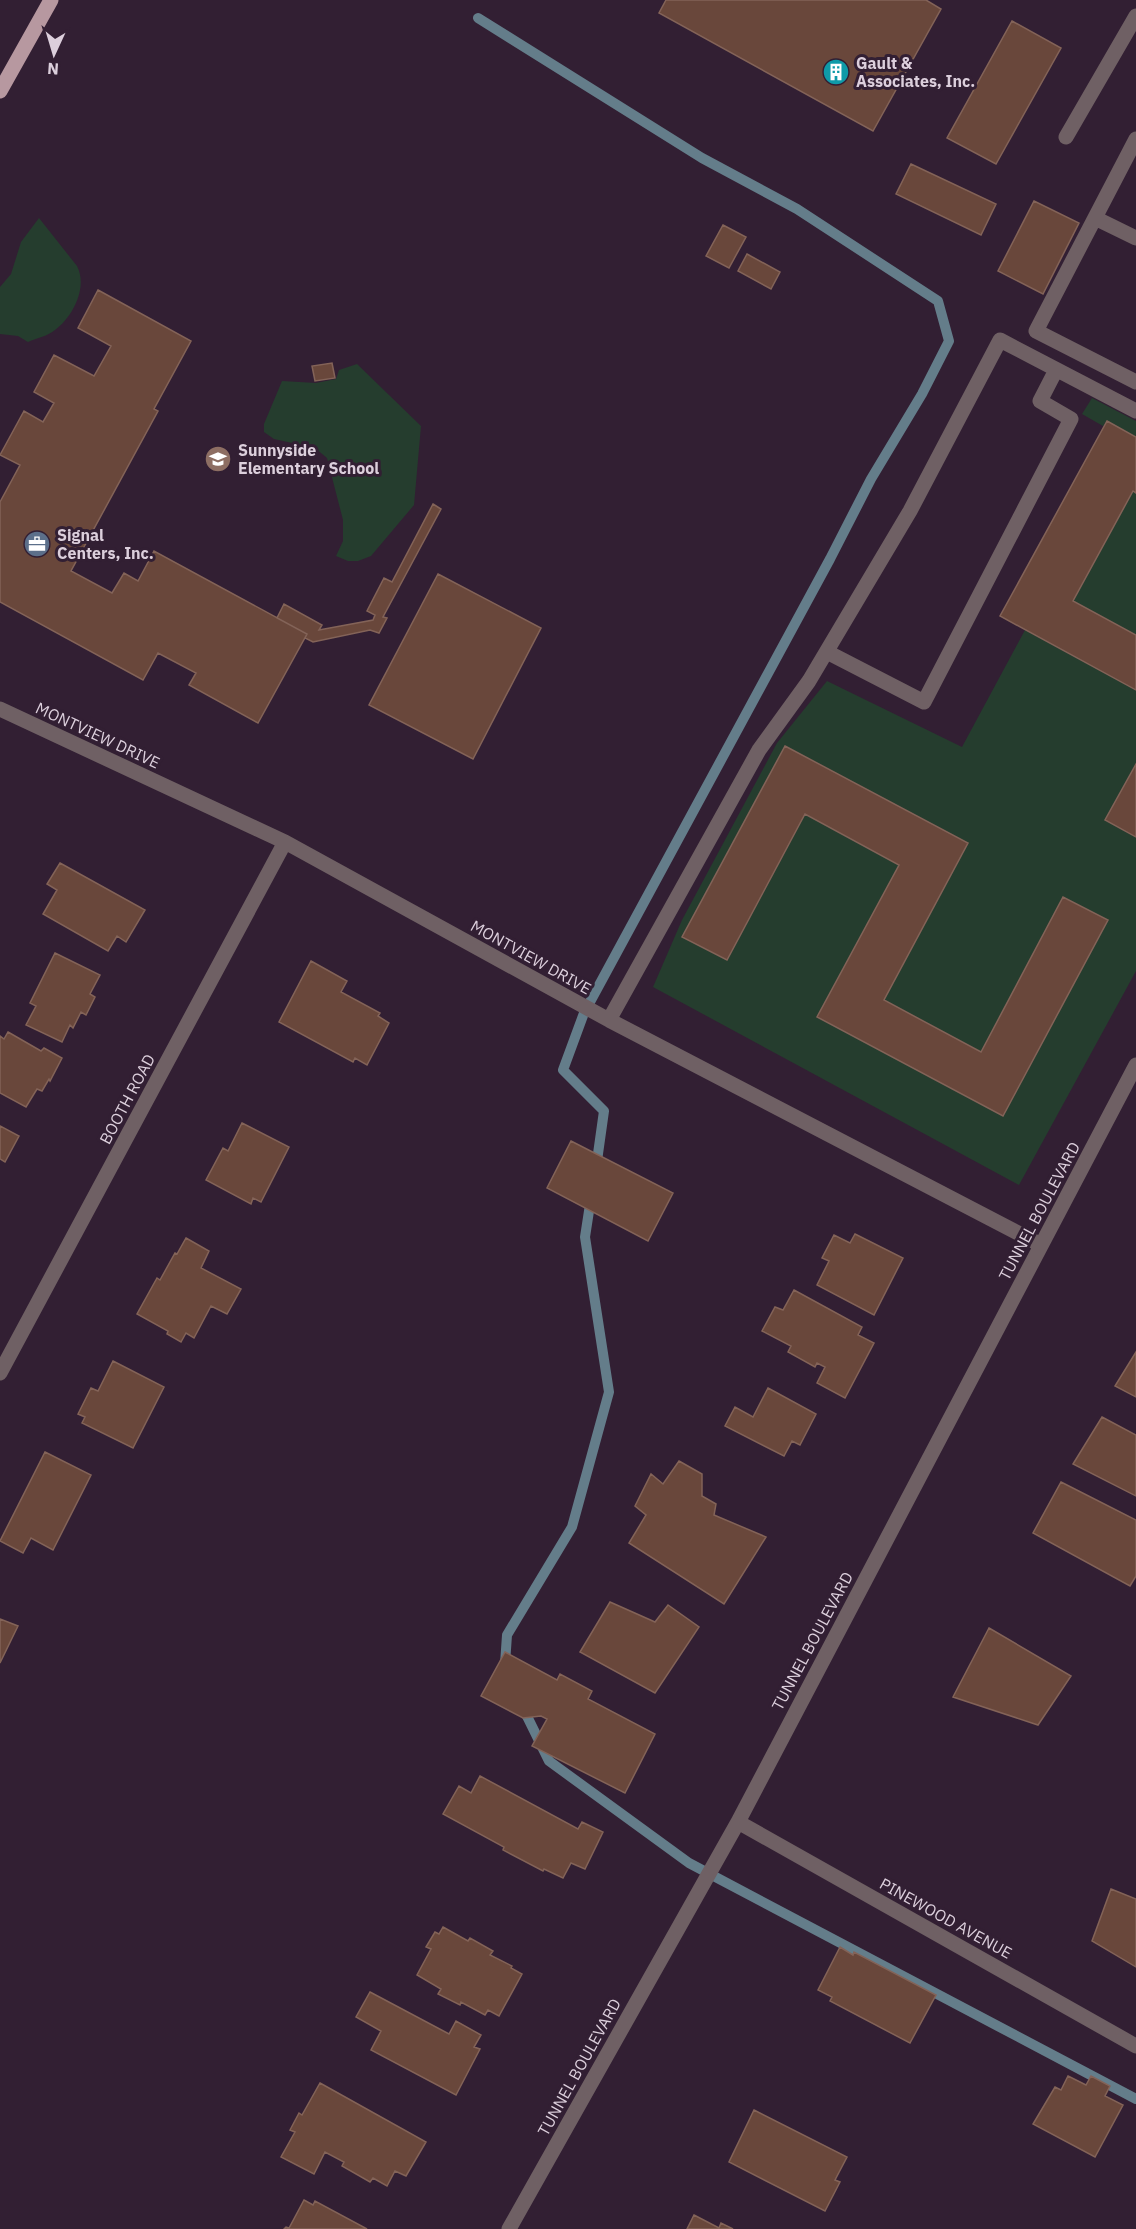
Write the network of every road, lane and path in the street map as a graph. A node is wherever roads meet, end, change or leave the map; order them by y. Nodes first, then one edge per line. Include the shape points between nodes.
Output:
1 (51, 0) edge
2 (1136, 16) edge
3 (0, 91) edge
4 (1066, 137) dead end
5 (1136, 139) edge
6 (1095, 218) junction
7 (1136, 238) edge
8 (1056, 370) junction
9 (1136, 382) edge
10 (1136, 411) edge
11 (826, 652) junction
12 (0, 709) edge
13 (285, 842) junction
14 (609, 1020) junction
15 (1136, 1065) edge
16 (1041, 1245) junction
17 (0, 1373) edge
18 (738, 1822) junction
19 (1136, 2046) edge
20 (510, 2229) edge

1 - 3 main road
2 - 4 street
5 - 6 street
6 - 7 street
6 - 9 street via 1036,331
8 - 10 street
8 - 11 street via 1000,340 910,511
8 - 11 street via 1040,401 1071,418 924,702
11 - 14 street via 759,750
12 - 13 street, MONTVIEW DRIVE
13 - 14 street, MONTVIEW DRIVE
13 - 17 street, BOOTH ROAD
14 - 16 street, MONTVIEW DRIVE
15 - 16 street, TUNNEL BOULEVARD
16 - 18 street, TUNNEL BOULEVARD
18 - 19 street, PINEWOOD AVENUE
18 - 20 street, TUNNEL BOULEVARD

